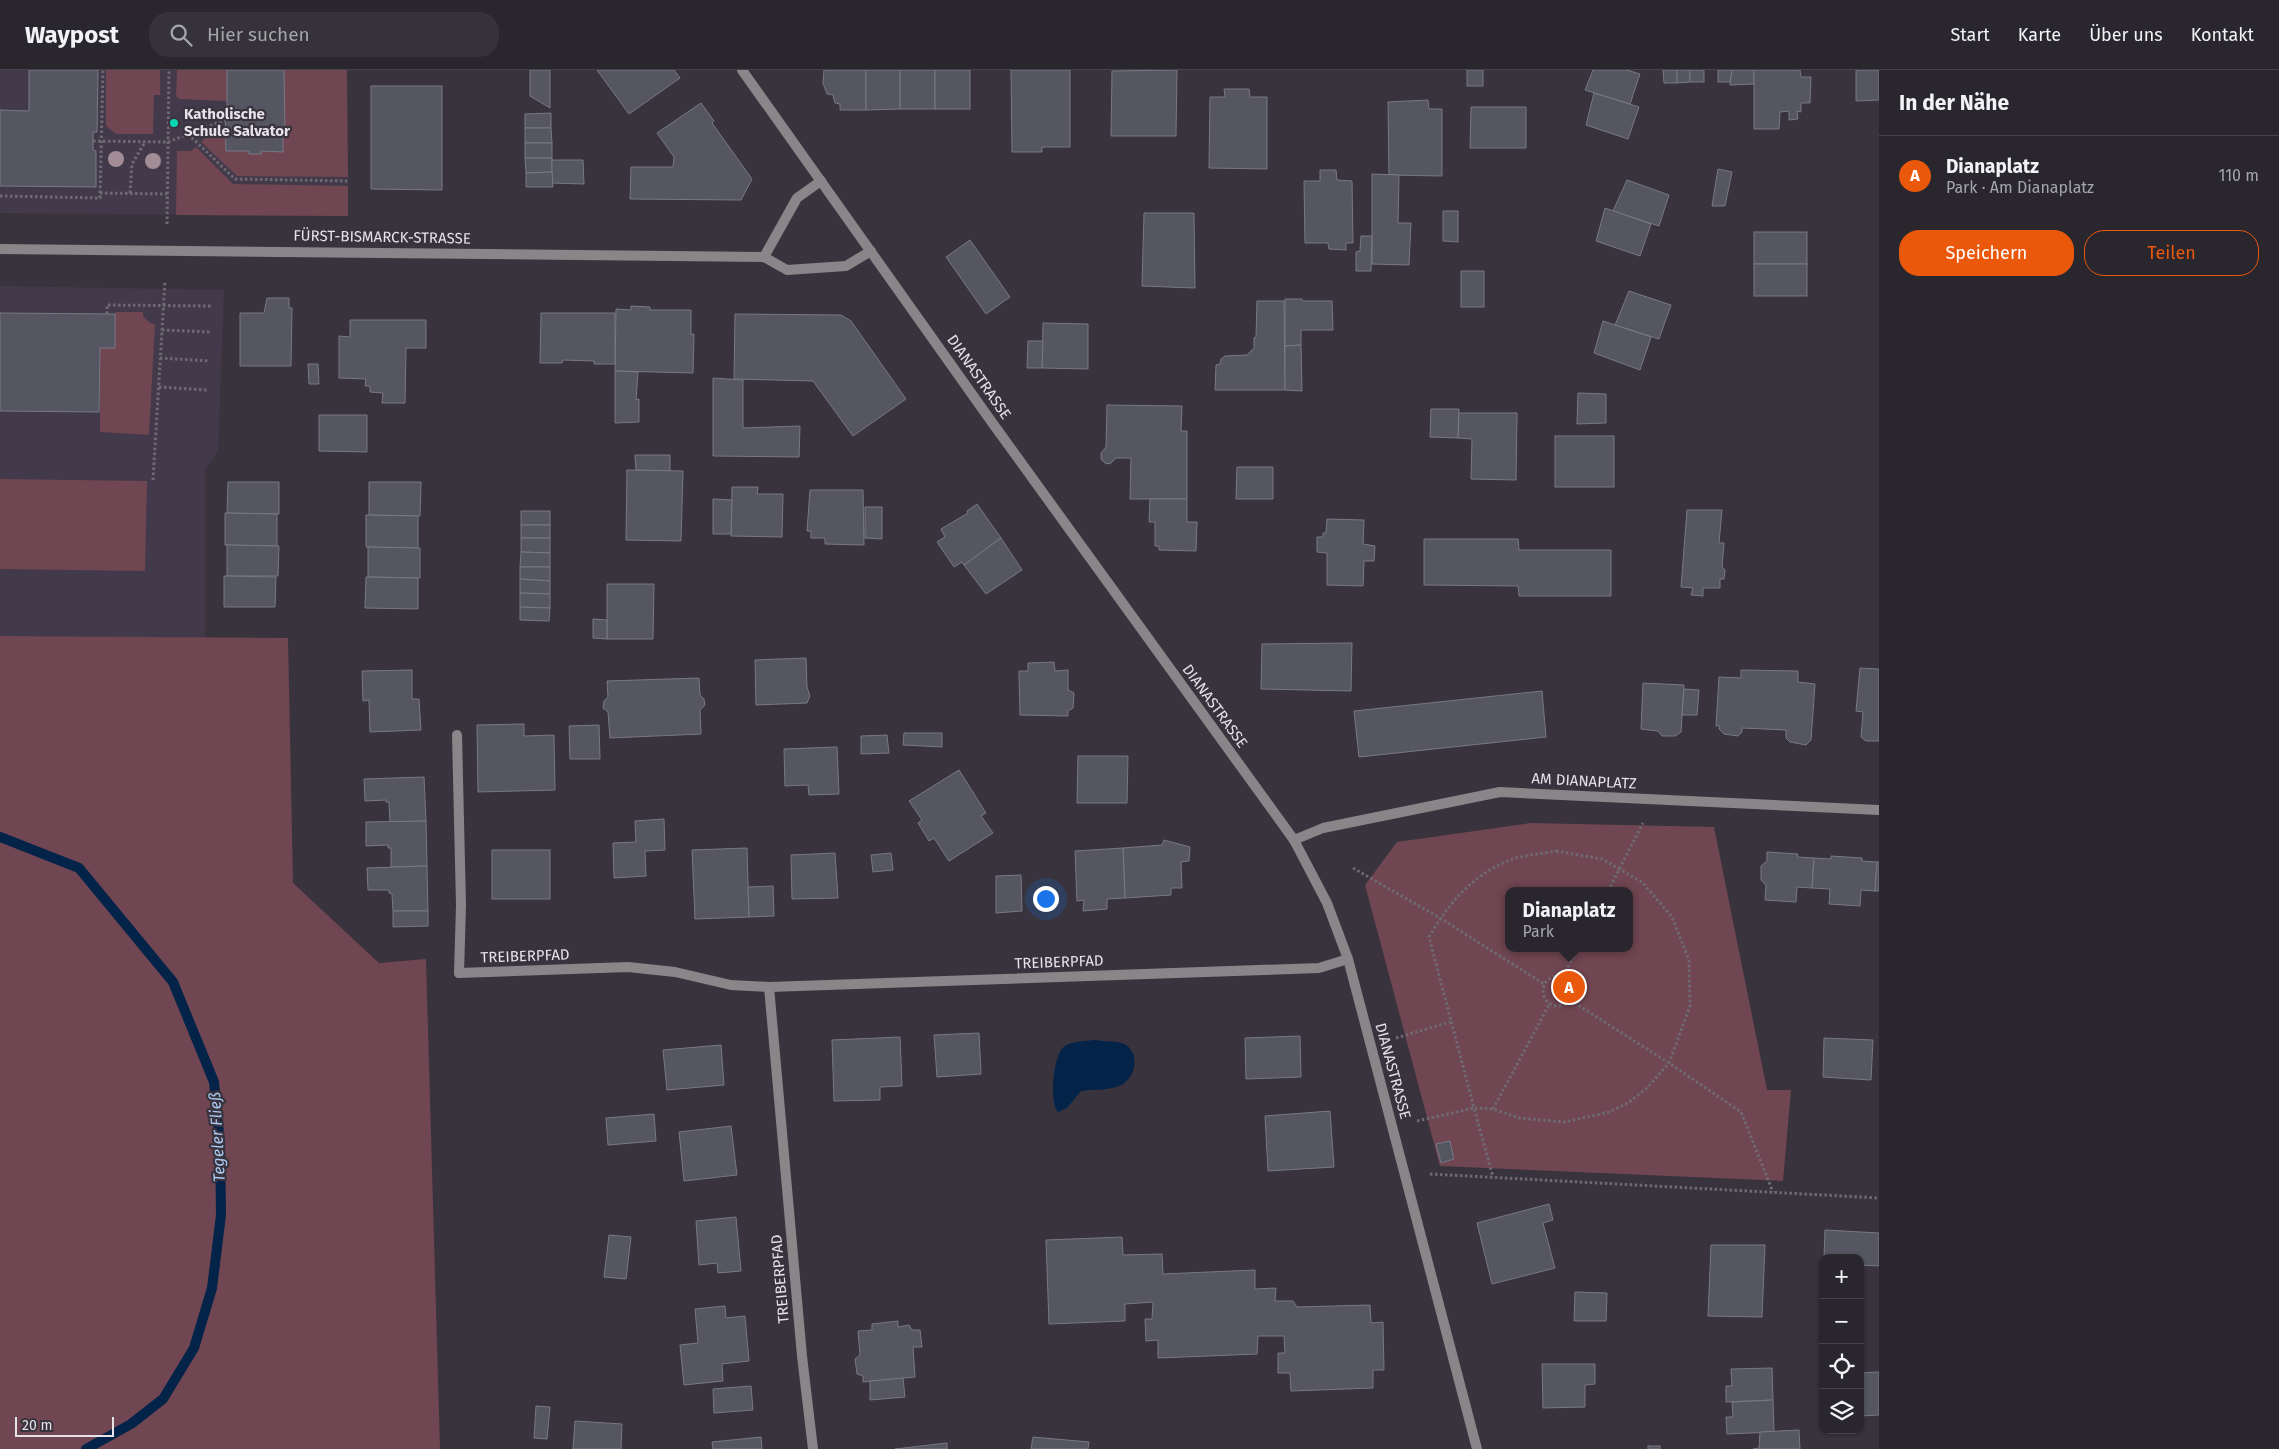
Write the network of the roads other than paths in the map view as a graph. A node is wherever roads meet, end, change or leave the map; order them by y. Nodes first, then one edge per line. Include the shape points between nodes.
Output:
1 (742, 70) edge
2 (821, 181) junction
3 (0, 249) edge
4 (872, 251) junction
5 (764, 257) junction
6 (457, 735) dead end
7 (1879, 810) edge
8 (1294, 840) junction
9 (1348, 959) junction
10 (769, 987) junction
11 (813, 1449) edge
12 (1477, 1449) edge

1 - 2 street, DIANASTRASSE
2 - 4 street, DIANASTRASSE
2 - 5 street via 797,198
3 - 5 street, FÜRST-BISMARCK-STRASSE
4 - 5 street, FÜRST-BISMARCK-STRASSE via 846,266 787,270
4 - 8 street, DIANASTRASSE
6 - 10 street, TREIBERPFAD via 461,904 459,973 628,967 675,972 731,985
7 - 8 street, AM DIANAPLATZ via 1500,792 1323,828
8 - 9 street, DIANASTRASSE via 1328,903
9 - 10 street, TREIBERPFAD via 1320,968
9 - 12 street, DIANASTRASSE
10 - 11 street, TREIBERPFAD

